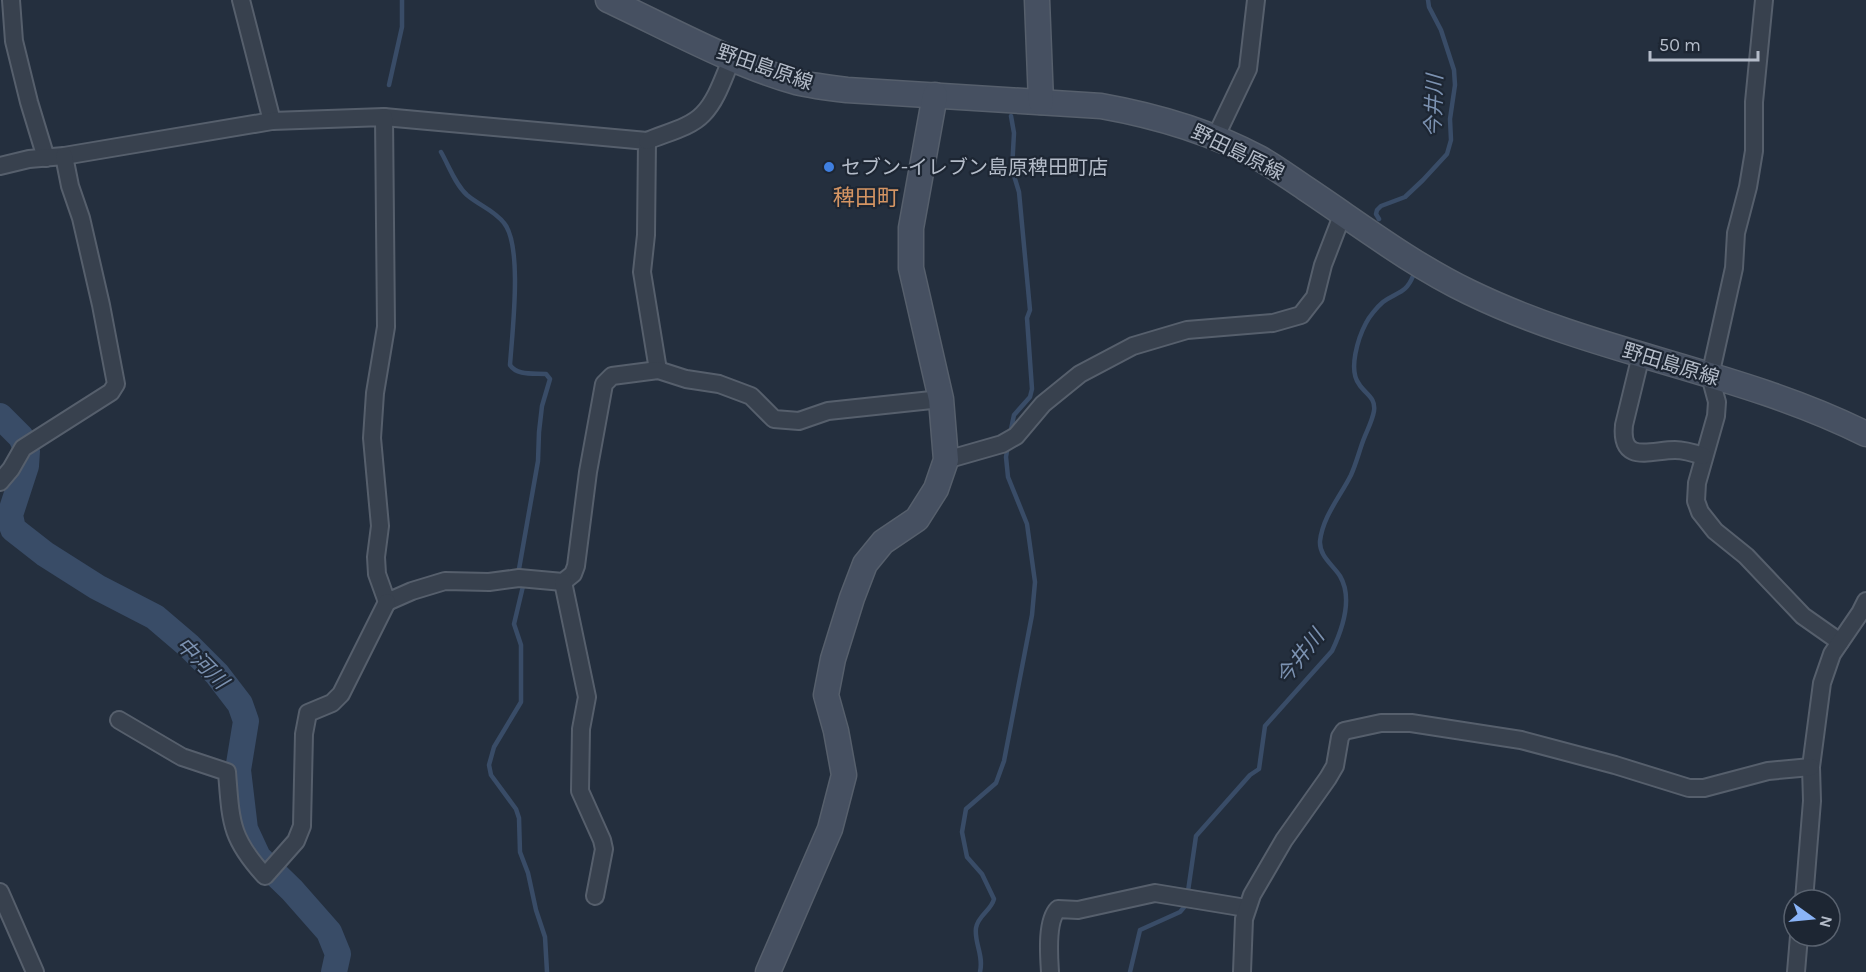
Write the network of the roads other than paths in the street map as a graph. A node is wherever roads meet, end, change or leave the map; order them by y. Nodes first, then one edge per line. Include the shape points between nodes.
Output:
1 (11, 0) edge
2 (241, 0) edge
3 (608, 0) edge
4 (1037, 0) edge
5 (1256, 0) edge
6 (1764, 0) edge
7 (732, 58) junction
8 (935, 95) junction
9 (1041, 102) junction
10 (384, 117) junction
11 (272, 120) junction
12 (1216, 136) junction
13 (647, 141) junction
14 (64, 156) junction
15 (46, 158) junction
16 (0, 166) edge
17 (1343, 213) junction
18 (1641, 355) junction
19 (658, 370) junction
20 (1710, 376) junction
21 (940, 399) junction
22 (1866, 434) edge
23 (1703, 456) junction
24 (946, 460) junction
25 (0, 482) edge
26 (563, 582) junction
27 (1866, 601) edge
28 (387, 602) junction
29 (1840, 642) junction
30 (119, 720) dead end
31 (1810, 767) junction
32 (1805, 888) edge
33 (0, 892) edge
34 (595, 896) dead end
35 (1246, 908) junction
36 (1798, 948) edge
37 (35, 972) edge
38 (768, 972) edge
39 (1050, 972) edge
40 (1242, 972) edge
41 (1796, 972) edge

1 - 15 street via 14,40
2 - 11 street
3 - 7 main road, 野田島原線
4 - 9 main road
5 - 12 street via 1248,69
6 - 20 street via 1754,102 1754,152
7 - 8 main road, 野田島原線 via 814,86
7 - 13 street via 703,114
8 - 9 main road, 野田島原線
8 - 21 main road via 911,228 910,268
9 - 12 main road, 野田島原線 via 1139,112
10 - 11 street
10 - 13 street
10 - 28 street via 386,327 372,438 380,526 376,574
11 - 14 street
12 - 17 main road, 野田島原線 via 1262,159
13 - 19 street via 642,272
14 - 15 street
14 - 25 street via 116,384 111,392 27,445
15 - 16 street
17 - 18 main road, 野田島原線 via 1394,249 1468,292 1539,323
17 - 24 street via 1315,297 1301,315 1273,323 1187,330 1133,346 1080,374 1043,404 1009,440
18 - 20 main road, 野田島原線
18 - 23 street via 1624,425 1625,442 1642,454 1676,450
19 - 21 street via 719,384 751,396 774,418 799,421 828,411
19 - 26 street via 612,376 604,384 576,566
20 - 22 main road, 野田島原線 via 1790,400
20 - 23 street via 1717,402 1716,416
21 - 24 main road
23 - 29 street via 1696,501 1700,513 1803,616
24 - 38 main road via 936,489 917,519 883,542 865,564 852,598 826,696 844,775 830,829
26 - 28 street via 523,578 489,582 445,580
26 - 34 street via 587,697 581,729 580,791 604,849
27 - 29 street
28 - 30 street via 341,694 305,718 302,826 296,841 265,876 239,844 227,772 182,757
29 - 31 street via 1822,682
31 - 32 street via 1812,801
31 - 35 street via 1768,771 1704,788 1689,788 1521,740 1411,723 1381,723 1344,731 1335,766 1284,840
33 - 37 street
35 - 39 street via 1155,893 1078,910 1058,909 1052,922
35 - 40 street
36 - 41 street

